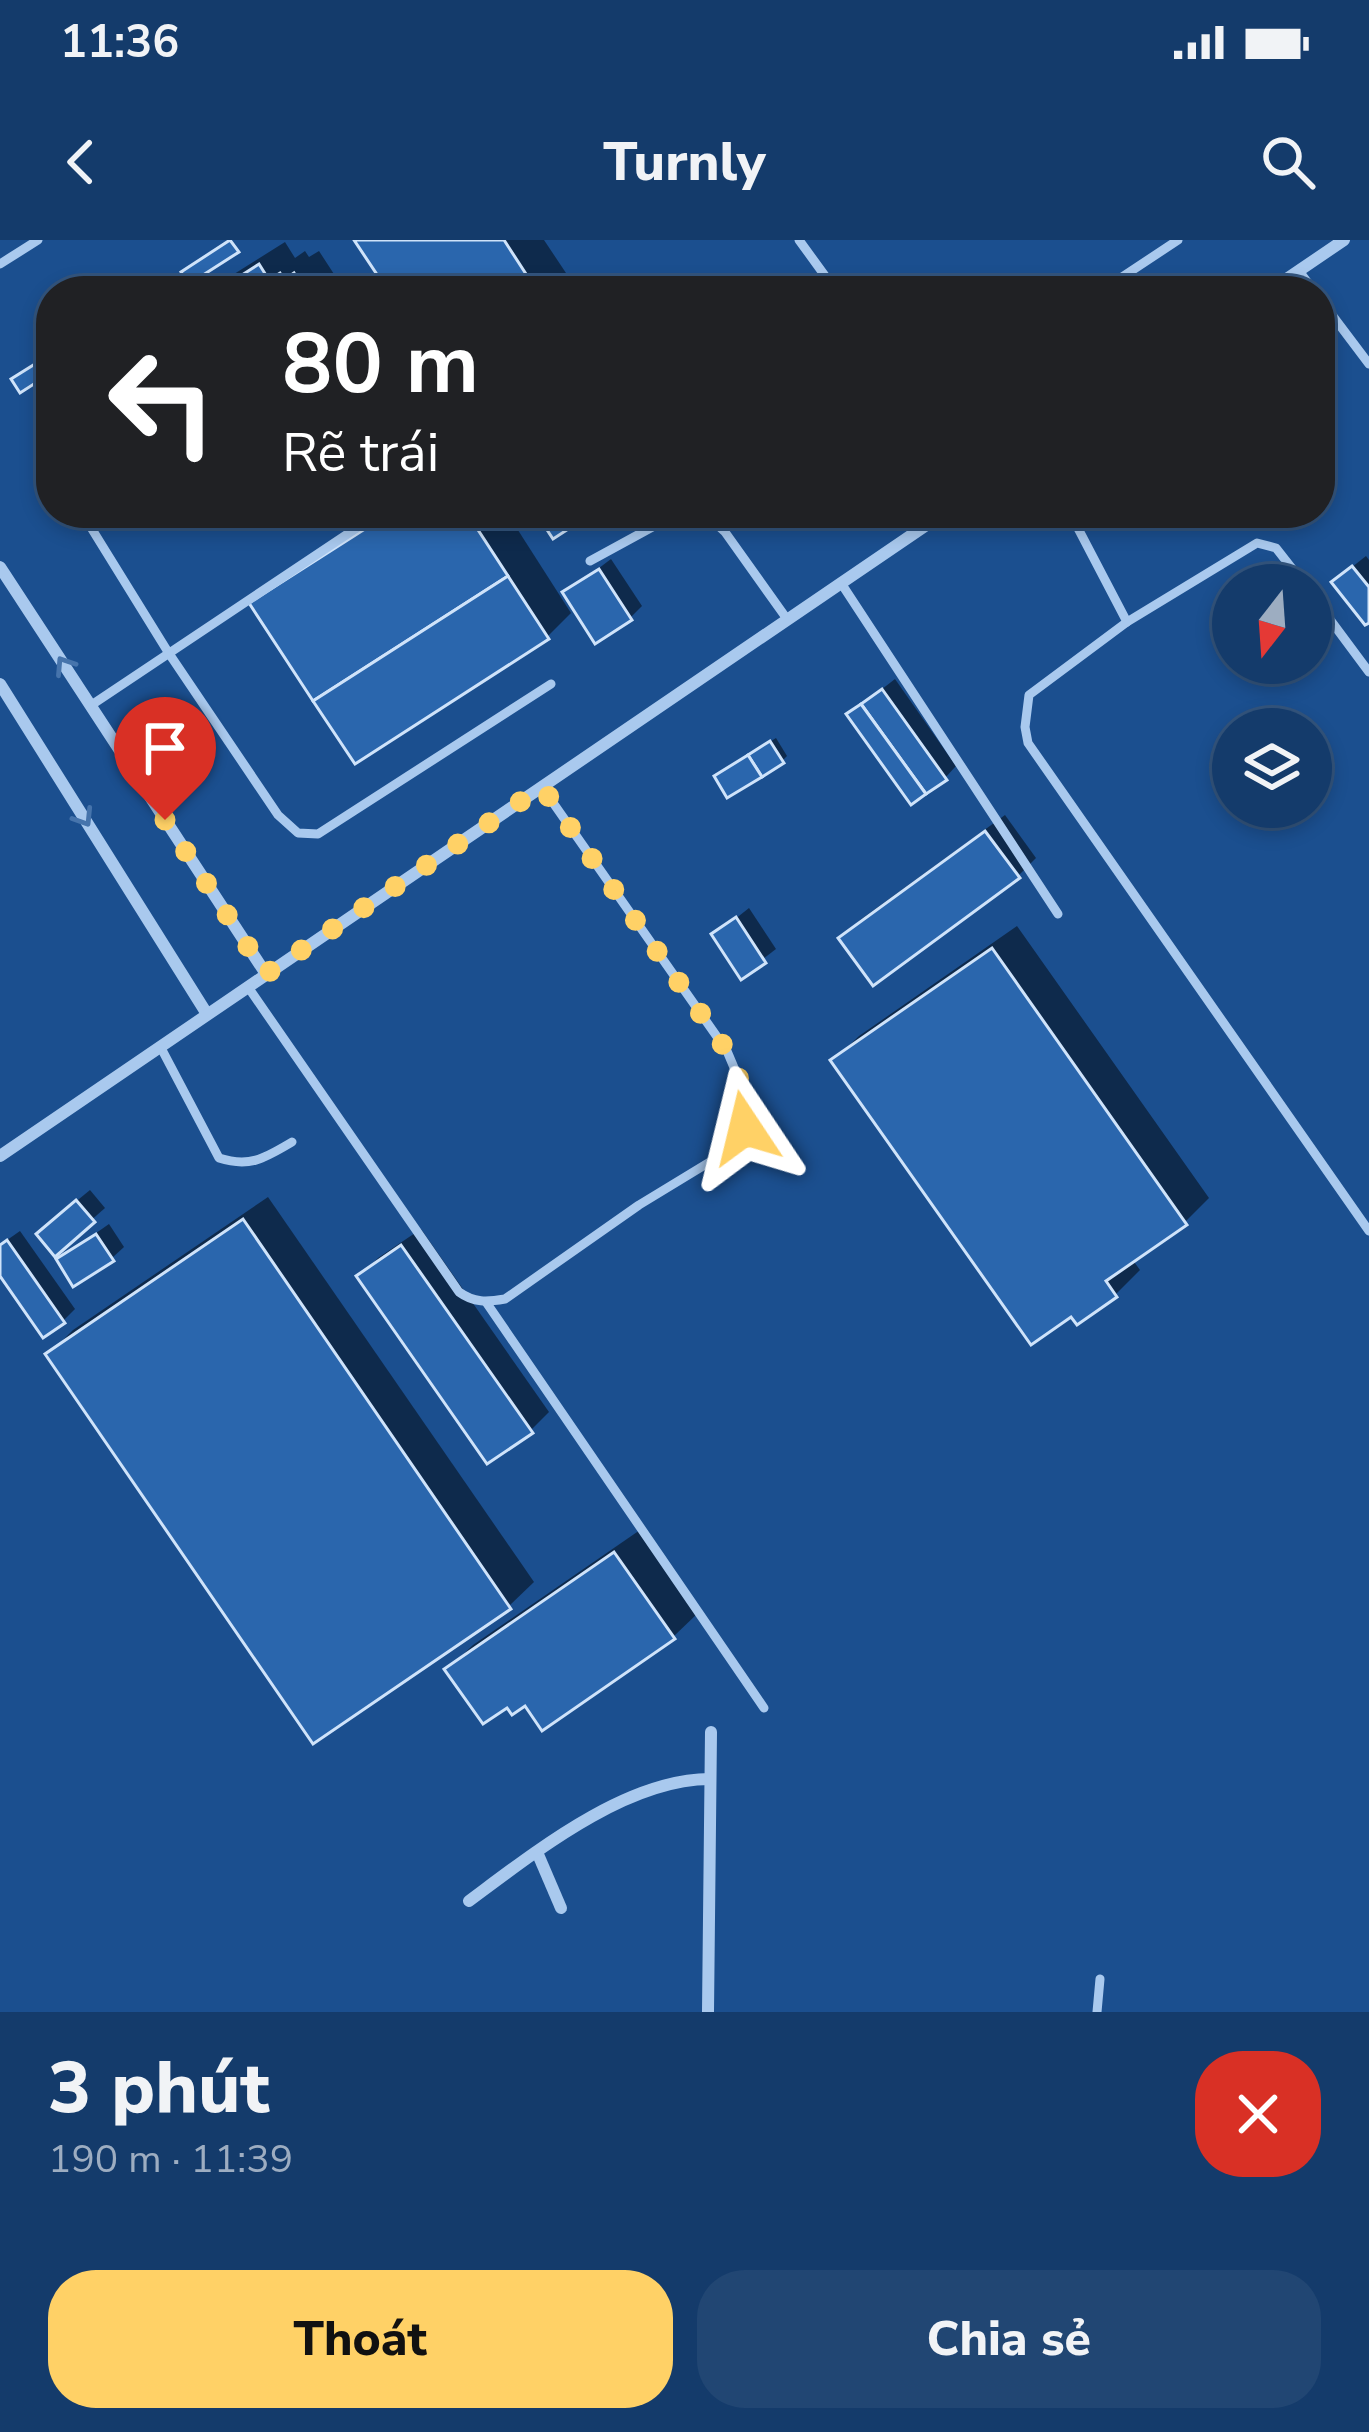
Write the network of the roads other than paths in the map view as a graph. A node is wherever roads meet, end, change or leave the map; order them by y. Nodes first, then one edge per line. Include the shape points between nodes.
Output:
1 (38, 240) edge
2 (800, 240) edge
3 (1178, 240) edge
4 (1344, 240) edge
5 (0, 265) edge
6 (1299, 271) junction
7 (825, 276) edge
8 (1124, 276) edge
9 (1292, 276) edge
10 (1303, 276) edge
11 (1335, 319) edge
12 (1369, 364) edge
13 (91, 528) edge
14 (356, 528) edge
15 (650, 528) edge
16 (721, 528) edge
17 (922, 528) edge
18 (1078, 528) edge
19 (590, 561) dead end
20 (1222, 564) edge
21 (1289, 564) edge
22 (0, 567) edge
23 (1212, 570) edge
24 (841, 583) junction
25 (787, 620) junction
26 (1127, 622) junction
27 (1332, 622) edge
28 (168, 652) junction
29 (1369, 672) edge
30 (0, 684) edge
31 (551, 684) dead end
32 (90, 706) junction
33 (542, 787) junction
34 (1058, 914) dead end
35 (266, 974) junction
36 (248, 987) junction
37 (207, 1014) junction
38 (160, 1046) junction
39 (292, 1142) dead end
40 (0, 1156) edge
41 (1369, 1231) edge
42 (486, 1302) junction
43 (764, 1708) dead end
44 (711, 1732) dead end
45 (710, 1779) junction
46 (537, 1852) junction
47 (469, 1900) dead end
48 (561, 1907) dead end
49 (1100, 1978) dead end
50 (708, 2012) edge
51 (1097, 2012) edge

1 - 5 lane
2 - 7 lane
3 - 8 lane
4 - 6 street
6 - 9 street
6 - 10 lane
11 - 12 lane
13 - 28 lane
14 - 28 lane
15 - 19 lane
16 - 25 lane
17 - 24 street
18 - 26 lane
20 - 21 lane via 1257,543 1276,548
32 -> 22 street
23 - 26 lane
24 - 25 street
24 - 34 lane
25 - 33 street
26 - 41 lane via 1029,694 1028,742
27 - 29 lane
28 - 31 lane via 278,814 308,835
28 - 32 lane
30 -> 37 street
32 - 35 street
33 - 35 street
33 - 42 lane via 727,1051 746,1096 745,1128 736,1146 505,1299
35 - 36 street
36 - 37 street
36 - 42 lane via 459,1292
37 - 38 street
38 - 39 lane via 219,1157 258,1162
38 - 40 street
42 - 43 lane
44 - 45 street
45 - 46 street via 680,1779 648,1792
45 - 50 street
46 - 47 street
46 - 48 street
49 - 51 lane

